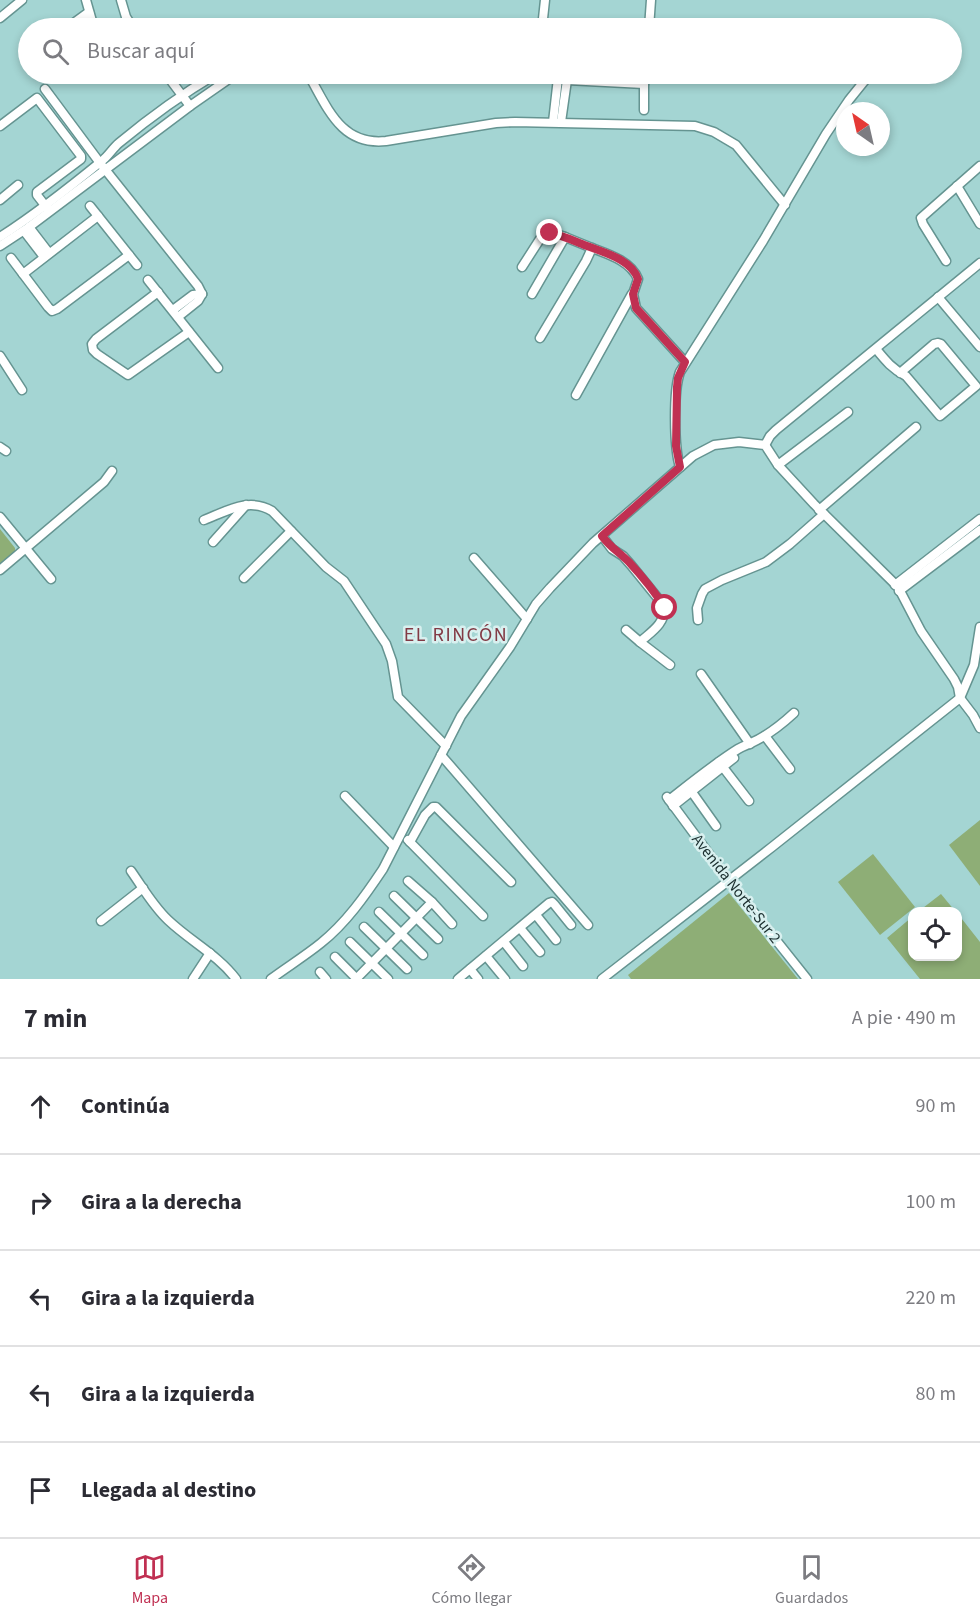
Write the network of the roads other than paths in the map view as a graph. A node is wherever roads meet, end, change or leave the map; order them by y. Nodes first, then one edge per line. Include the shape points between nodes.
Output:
1 (86, 0) edge
2 (121, 0) edge
3 (545, 0) edge
4 (651, 0) edge
5 (17, 2) edge
6 (89, 12) junction
7 (0, 18) edge
8 (81, 18) edge
9 (91, 18) edge
10 (127, 18) edge
11 (543, 18) edge
12 (650, 18) edge
13 (174, 84) edge
14 (201, 84) edge
15 (222, 84) edge
16 (314, 84) edge
17 (561, 84) edge
18 (644, 84) edge
19 (862, 84) edge
20 (45, 89) dead end
21 (183, 96) junction
22 (190, 106) junction
23 (644, 110) dead end
24 (557, 122) junction
25 (0, 126) edge
26 (103, 166) junction
27 (980, 166) edge
28 (18, 185) dead end
29 (957, 186) junction
30 (0, 200) edge
31 (784, 205) junction
32 (90, 206) dead end
33 (47, 208) junction
34 (99, 216) junction
35 (980, 224) edge
36 (26, 229) junction
37 (0, 237) edge
38 (565, 237) junction
39 (0, 246) edge
40 (592, 248) junction
41 (46, 255) junction
42 (129, 255) junction
43 (11, 258) dead end
44 (946, 261) dead end
45 (980, 263) edge
46 (137, 265) dead end
47 (522, 267) dead end
48 (23, 274) junction
49 (148, 279) dead end
50 (158, 292) junction
51 (531, 294) dead end
52 (633, 294) junction
53 (938, 297) junction
54 (637, 309) junction
55 (175, 314) junction
56 (621, 314) junction
57 (189, 332) junction
58 (540, 338) dead end
59 (980, 347) edge
60 (876, 349) junction
61 (0, 356) edge
62 (685, 362) junction
63 (218, 368) dead end
64 (900, 373) junction
65 (978, 384) edge
66 (22, 390) dead end
67 (576, 395) dead end
68 (848, 412) dead end
69 (916, 428) dead end
70 (765, 445) junction
71 (778, 465) junction
72 (680, 467) junction
73 (112, 471) dead end
74 (247, 505) junction
75 (821, 512) junction
76 (0, 517) edge
77 (980, 519) edge
78 (204, 520) dead end
79 (980, 530) edge
80 (291, 531) junction
81 (602, 536) junction
82 (213, 542) dead end
83 (27, 549) junction
84 (474, 558) dead end
85 (0, 570) edge
86 (244, 578) dead end
87 (51, 579) dead end
88 (897, 588) junction
89 (527, 619) junction
90 (698, 620) dead end
91 (980, 627) edge
92 (626, 630) dead end
93 (640, 642) junction
94 (670, 665) dead end
95 (701, 674) dead end
96 (960, 698) junction
97 (794, 713) dead end
98 (980, 728) edge
99 (765, 736) junction
100 (750, 744) junction
101 (446, 746) junction
102 (441, 755) junction
103 (721, 764) junction
104 (790, 769) dead end
105 (689, 788) junction
106 (345, 796) dead end
107 (749, 801) dead end
108 (716, 826) dead end
109 (401, 834) junction
110 (410, 842) junction
111 (394, 847) junction
112 (131, 871) dead end
113 (729, 880) junction
114 (408, 881) dead end
115 (511, 882) dead end
116 (143, 888) junction
117 (394, 896) dead end
118 (432, 902) junction
119 (379, 912) dead end
120 (536, 915) junction
121 (483, 916) dead end
122 (416, 917) junction
123 (101, 921) dead end
124 (452, 924) dead end
125 (571, 925) dead end
126 (588, 925) dead end
127 (364, 927) dead end
128 (520, 928) junction
129 (401, 932) junction
130 (438, 939) dead end
131 (556, 940) dead end
132 (350, 942) dead end
133 (504, 942) junction
134 (387, 948) junction
135 (540, 952) dead end
136 (210, 953) junction
137 (423, 955) dead end
138 (486, 956) junction
139 (335, 957) dead end
140 (372, 963) junction
141 (523, 966) dead end
142 (407, 969) dead end
143 (470, 969) junction
144 (612, 976) edge
145 (193, 979) edge
146 (237, 979) edge
147 (272, 979) edge
148 (357, 979) edge
149 (388, 979) edge
150 (458, 979) edge
151 (478, 979) edge
152 (505, 979) edge
153 (602, 979) edge
154 (807, 979) edge

1 - 6 street
2 - 10 street
3 - 11 street
4 - 12 street
5 - 7 street
6 - 8 street
6 - 9 street
13 - 21 street
14 - 21 street
15 - 22 street
16 - 24 street via 338,123 368,141 496,123
17 - 24 street
18 - 23 street
19 - 31 street via 826,134
20 - 26 street
21 - 22 street
21 - 26 street via 118,144
22 - 26 street
24 - 31 street via 690,125 714,132 736,145
25 - 33 street via 37,98 81,156 37,192
26 - 33 street
26 - 55 street via 202,294 198,301
27 - 29 street
28 - 30 street
29 - 35 street
29 - 44 street via 921,218
31 - 62 street
32 - 34 street
33 - 36 street
33 - 37 street
34 - 41 street
34 - 42 street
36 - 39 street
36 - 41 street
38 - 40 street
38 - 47 street via 546,234
38 - 51 street
40 - 52 street via 629,266 638,279
40 - 58 street
41 - 48 street
42 - 46 street
42 - 48 street via 52,310
43 - 48 street
45 - 53 street
49 - 50 street
50 - 55 street
50 - 57 street via 96,339 93,350 128,375
52 - 54 street
52 - 56 street
53 - 59 street
53 - 60 street
54 - 56 street
54 - 62 street
55 - 57 street
56 - 67 street
57 - 63 street
60 - 64 street
60 - 70 street via 776,430
61 - 66 street
62 - 72 street via 677,387 676,446
64 - 65 street via 938,343
64 - 65 street via 936,418
68 - 71 street
69 - 75 street
70 - 71 street
70 - 72 street via 714,445
71 - 75 street
72 - 81 street
73 - 83 street
74 - 78 street
74 - 80 street via 266,507
74 - 82 street
75 - 88 street
75 - 90 street via 766,562 705,589 697,608
76 - 83 street
77 - 88 street
79 - 88 street
80 - 86 street
80 - 101 street via 344,581 386,644 398,697
81 - 89 street via 550,588
81 - 93 street via 632,565 665,608 659,626
83 - 85 street
83 - 87 street
84 - 89 street
88 - 96 street via 921,632 954,679
89 - 101 street via 461,716
91 - 96 street via 974,664
92 - 93 street
93 - 94 street
95 - 100 street
96 - 98 street
96 - 113 street
97 - 99 street
99 - 100 street
99 - 104 street
100 - 103 street
101 - 102 street
102 - 109 street
102 - 126 street
103 - 105 street
103 - 107 street
105 - 108 street
105 - 113 street, Avenida Norte-Sur 2 via 670,801
106 - 111 street
109 - 110 street
109 - 111 street
110 - 115 street via 425,815 436,807
110 - 121 street
111 - 147 street via 354,910 321,943
112 - 116 street
113 - 144 street
113 - 154 street, Avenida Norte-Sur 2
114 - 118 street
116 - 123 street
116 - 136 street via 168,920
117 - 122 street
118 - 122 street
118 - 124 street
119 - 129 street
120 - 125 street via 552,902
120 - 128 street
120 - 131 street
122 - 129 street
122 - 130 street
127 - 134 street
128 - 133 street
128 - 135 street
129 - 134 street
129 - 137 street
132 - 140 street
133 - 138 street
133 - 141 street
134 - 140 street
134 - 142 street
136 - 145 street
136 - 146 street
138 - 143 street
138 - 152 street
139 - 148 street
140 - 148 street
140 - 149 street
143 - 150 street
143 - 151 street
144 - 153 street

